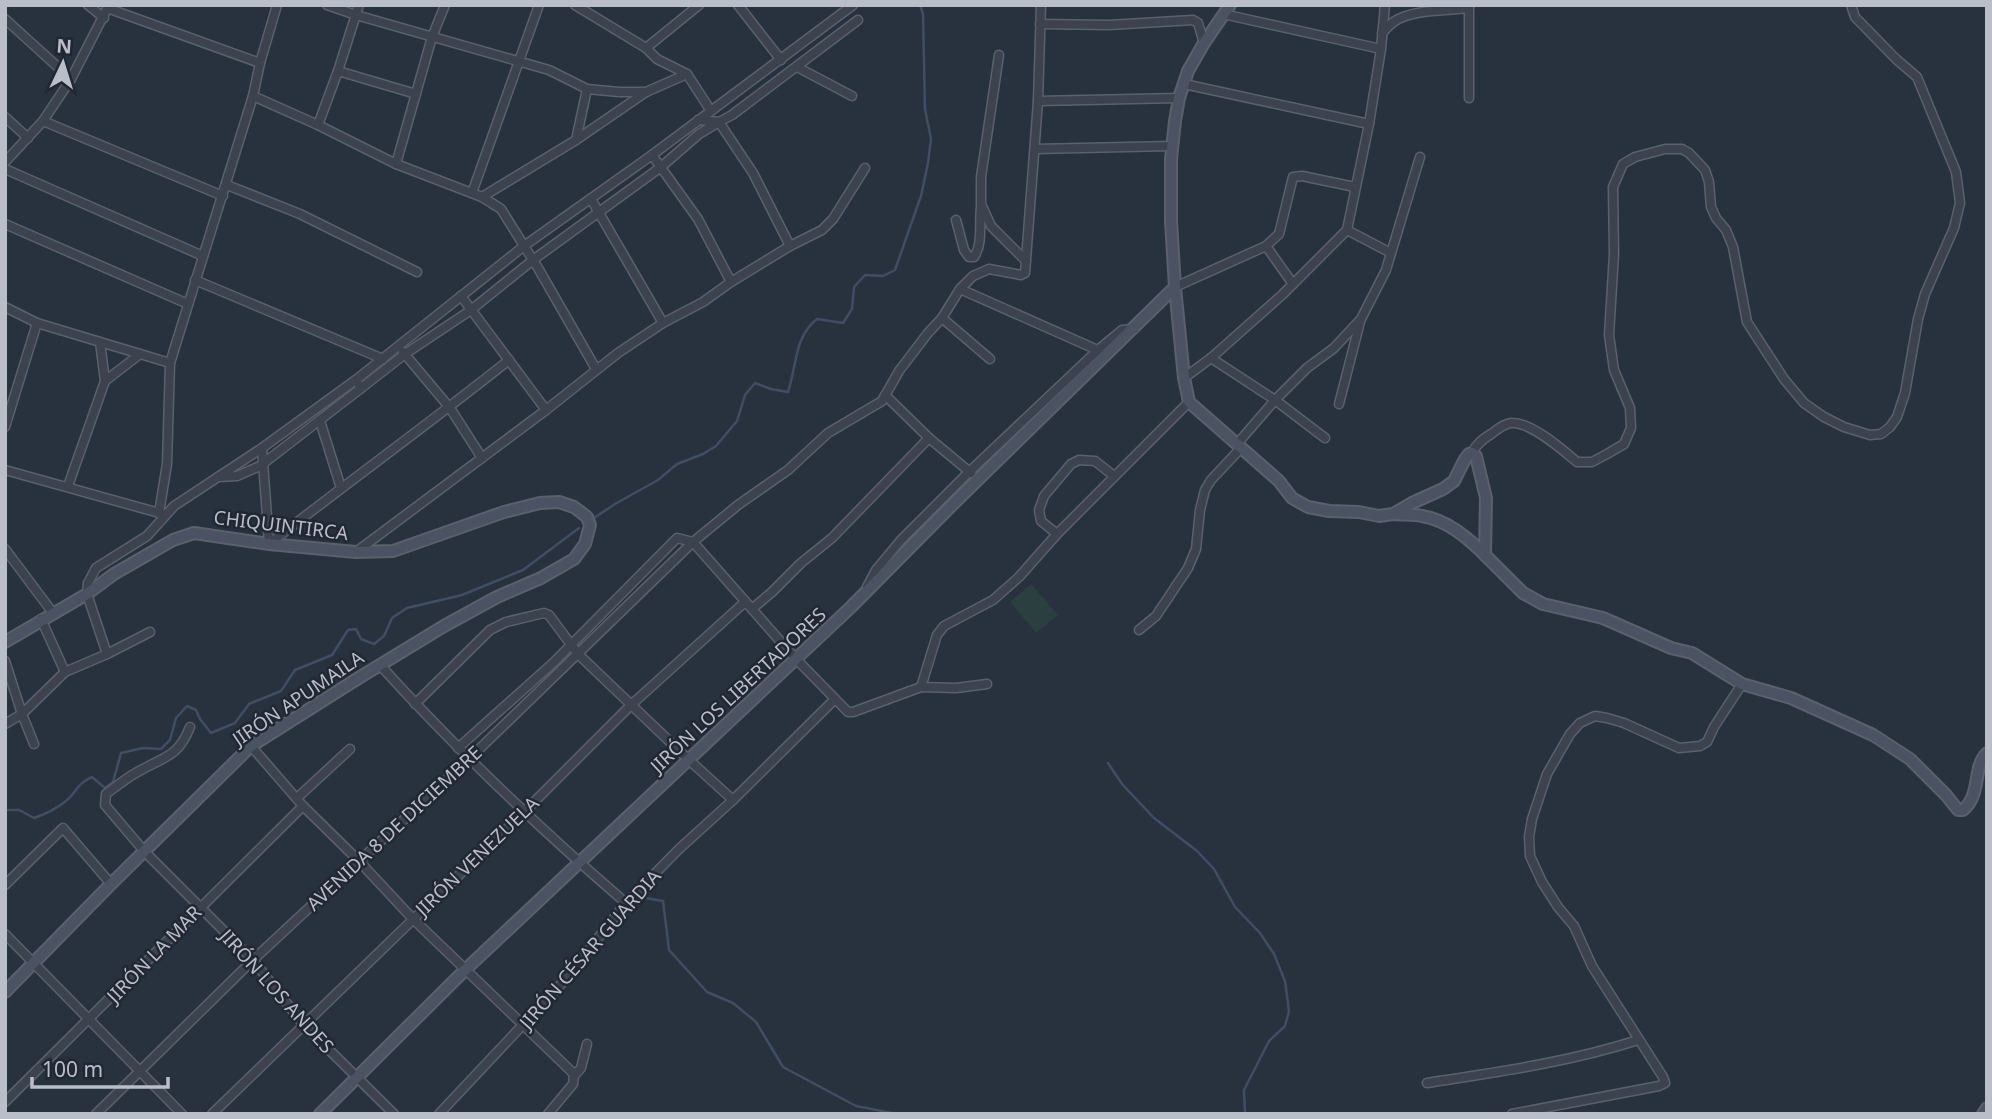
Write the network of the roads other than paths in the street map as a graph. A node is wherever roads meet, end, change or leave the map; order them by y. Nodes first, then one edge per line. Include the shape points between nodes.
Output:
1 (88, 5) edge
2 (277, 5) edge
3 (327, 5) edge
4 (359, 5) edge
5 (445, 5) edge
6 (539, 5) edge
7 (575, 5) edge
8 (699, 5) edge
9 (738, 5) edge
10 (853, 5) edge
11 (1041, 5) edge
12 (1385, 5) edge
13 (1851, 5) edge
14 (108, 7) edge
15 (1469, 7) edge
16 (1226, 10) edge
17 (356, 15) junction
18 (104, 18) junction
19 (5, 19) edge
20 (858, 20) dead end
21 (1040, 24) junction
22 (1382, 33) junction
23 (432, 37) junction
24 (1204, 43) junction
25 (646, 48) junction
26 (1381, 49) junction
27 (999, 55) dead end
28 (781, 60) junction
29 (519, 61) junction
30 (260, 63) junction
31 (797, 67) junction
32 (338, 71) junction
33 (687, 74) junction
34 (71, 79) junction
35 (1184, 84) junction
36 (587, 89) junction
37 (646, 92) junction
38 (416, 94) junction
39 (253, 96) junction
40 (852, 96) dead end
41 (1178, 98) junction
42 (1469, 98) dead end
43 (1038, 101) junction
44 (711, 111) junction
45 (5, 117) edge
46 (698, 120) junction
47 (43, 121) junction
48 (719, 122) junction
49 (1368, 124) junction
50 (318, 125) junction
51 (27, 138) junction
52 (576, 140) junction
53 (1172, 146) junction
54 (1035, 149) junction
55 (652, 155) junction
56 (1420, 157) dead end
57 (5, 162) edge
58 (396, 164) junction
59 (661, 167) junction
60 (865, 168) dead end
61 (5, 169) edge
62 (227, 185) junction
63 (1355, 187) junction
64 (472, 193) junction
65 (223, 196) junction
66 (482, 197) junction
67 (591, 199) junction
68 (981, 204) junction
69 (598, 212) junction
70 (956, 220) dead end
71 (5, 224) edge
72 (1347, 230) junction
73 (790, 246) junction
74 (1266, 246) junction
75 (524, 247) junction
76 (1391, 253) junction
77 (203, 256) junction
78 (533, 260) junction
79 (1026, 261) junction
80 (417, 272) dead end
81 (195, 280) junction
82 (731, 282) junction
83 (1293, 284) junction
84 (1175, 287) junction
85 (960, 289) junction
86 (461, 296) junction
87 (188, 303) junction
88 (5, 307) edge
89 (471, 310) junction
90 (942, 318) junction
91 (1361, 319) junction
92 (37, 323) junction
93 (663, 323) junction
94 (100, 342) junction
95 (399, 347) junction
96 (1102, 352) junction
97 (140, 354) junction
98 (405, 354) junction
99 (1212, 358) junction
100 (383, 359) junction
101 (990, 359) dead end
102 (509, 360) junction
103 (170, 363) junction
104 (596, 369) junction
105 (1184, 378) junction
106 (357, 379) junction
107 (105, 381) junction
108 (360, 389) junction
109 (885, 395) junction
110 (1275, 400) junction
111 (1189, 402) junction
112 (1339, 404) dead end
113 (450, 408) junction
114 (546, 410) junction
115 (320, 421) junction
116 (5, 427) edge
117 (929, 438) junction
118 (1325, 438) dead end
119 (1239, 446) junction
120 (262, 448) junction
121 (1472, 453) junction
122 (482, 458) junction
123 (262, 465) junction
124 (6, 472) edge
125 (974, 476) junction
126 (1114, 476) junction
127 (218, 477) junction
128 (68, 486) junction
129 (341, 488) junction
130 (575, 507) joint
131 (162, 513) junction
132 (1394, 514) junction
133 (1057, 534) junction
134 (694, 542) junction
135 (270, 544) junction
136 (5, 549) edge
137 (356, 552) junction
138 (1485, 555) junction
139 (87, 594) junction
140 (748, 606) junction
141 (53, 613) junction
142 (41, 620) junction
143 (1139, 630) dead end
144 (150, 632) dead end
145 (5, 642) edge
146 (570, 644) junction
147 (107, 654) junction
148 (578, 654) junction
149 (796, 659) junction
150 (5, 661) edge
151 (380, 665) junction
152 (65, 672) junction
153 (987, 684) dead end
154 (1742, 684) junction
155 (921, 687) junction
156 (835, 699) junction
157 (415, 704) junction
158 (631, 705) junction
159 (22, 714) junction
160 (5, 724) edge
161 (190, 727) dead end
162 (34, 744) dead end
163 (251, 747) junction
164 (458, 748) junction
165 (350, 749) dead end
166 (1987, 753) edge
167 (468, 759) junction
168 (689, 760) junction
169 (297, 798) junction
170 (733, 800) junction
171 (303, 806) junction
172 (523, 813) junction
173 (144, 852) junction
174 (358, 860) junction
175 (579, 862) junction
176 (111, 884) junction
177 (5, 885) edge
178 (626, 903) junction
179 (199, 908) junction
180 (412, 918) junction
181 (5, 934) edge
182 (253, 960) junction
183 (33, 964) junction
184 (465, 970) junction
185 (5, 992) edge
186 (89, 1020) junction
187 (303, 1024) junction
188 (524, 1026) junction
189 (1638, 1040) junction
190 (587, 1044) dead end
191 (140, 1070) junction
192 (358, 1078) junction
193 (573, 1080) junction
194 (1427, 1083) dead end
195 (5, 1102) edge
196 (1987, 1108) edge
197 (96, 1114) edge
198 (181, 1114) edge
199 (212, 1114) edge
200 (320, 1114) edge
201 (394, 1114) edge
202 (439, 1114) edge
203 (548, 1114) edge
204 (1512, 1114) edge
205 (1983, 1114) edge

1 - 18 street
2 - 30 street
3 - 17 street
4 - 17 street
5 - 23 street
6 - 29 street
7 - 25 street
8 - 25 street
9 - 28 street
10 - 28 street
11 - 21 street
12 - 22 street
13 - 121 street via 1855,17 1917,77 1956,173 1960,202 1954,228 1925,294 1905,393 1889,427 1870,435 1844,427 1804,403 1784,379 1747,322 1733,247 1711,207 1705,170 1682,149 1665,149 1623,164 1613,187 1609,335 1614,370 1630,408 1628,438 1607,454 1582,463 1531,428 1512,423 1483,439
14 - 18 street
14 - 30 street
15 - 22 street via 1405,17
15 - 42 street
16 - 24 street
16 - 26 street
17 - 23 street
17 - 32 street
18 - 34 street
19 - 34 street
20 - 31 street
21 - 24 street via 1193,20
21 - 43 street
22 - 26 street
23 - 29 street
23 - 38 street
24 - 35 street
25 - 33 street
26 - 49 street
27 - 68 street
28 - 44 street
29 - 36 street
29 - 64 street
30 - 39 street
31 - 40 street
31 - 48 street
32 - 38 street
32 - 50 street
33 - 37 street
33 - 44 street
34 - 47 street
35 - 41 street
35 - 49 street
36 - 37 street
36 - 52 street
37 - 52 street
38 - 58 street
39 - 50 street
39 - 62 street
41 - 43 street
41 - 53 street
43 - 54 street
44 - 46 street
45 - 51 street
46 - 48 street
46 - 55 street
47 - 51 street
47 - 65 street
48 - 59 street
48 - 73 street via 753,173
49 - 63 street
50 - 58 street
51 - 57 street
52 - 66 street
53 - 54 street
53 - 84 street
54 - 79 street
55 - 59 street
55 - 67 street
56 - 76 street
58 - 64 street
59 - 69 street
59 - 82 street via 698,219
60 - 73 street via 833,219
61 - 77 street
62 - 65 street
62 - 80 street via 300,214
63 - 72 street
63 - 74 street via 1293,177 1279,234
64 - 66 street
65 - 77 street
66 - 75 street via 501,209
67 - 69 street
67 - 75 street
68 - 70 street via 980,244 974,257 964,250
68 - 79 street via 991,226
69 - 78 street
69 - 93 street
71 - 87 street
72 - 76 street
72 - 83 street
73 - 82 street
74 - 83 street
74 - 84 street
75 - 78 street
75 - 86 street
76 - 91 street
77 - 81 street
78 - 89 street
78 - 104 street
79 - 85 street via 1021,275 989,269
81 - 87 street
81 - 100 street
82 - 93 street
83 - 99 street
84 - 96 street, JIRÓN LOS LIBERTADORES
84 - 105 street
85 - 90 street
85 - 96 street
86 - 89 street
86 - 95 street
87 - 103 street
88 - 92 street
89 - 98 street
89 - 102 street
90 - 101 street
90 - 109 street
91 - 110 street
91 - 112 street
92 - 94 street
92 - 116 street
93 - 104 street
94 - 97 street
94 - 107 street
95 - 98 street
95 - 100 street
96 - 125 street, JIRÓN LOS LIBERTADORES
97 - 103 street
97 - 107 street
98 - 108 street
98 - 113 street
99 - 105 street
99 - 110 street
100 - 106 street
102 - 113 street
102 - 114 street
103 - 131 street
104 - 114 street
105 - 111 street
106 - 108 street
106 - 120 street
107 - 128 street
108 - 115 street
109 - 117 street
109 - 134 street, AVENIDA 8 DE DICIEMBRE via 828,433
110 - 118 street
110 - 119 street
111 - 119 street
111 - 126 street
113 - 122 street
113 - 129 street
114 - 122 street
115 - 123 street
115 - 129 street
117 - 125 street
117 - 140 street, JIRÓN VENEZUELA via 832,538 772,592
119 - 132 street via 1292,498 1308,507
119 - 143 street via 1205,490 1196,549 1188,568 1156,616
120 - 123 street
120 - 127 street
121 - 132 street via 1454,481
121 - 138 street via 1486,498
122 - 137 street
123 - 127 street via 237,476
123 - 135 street
124 - 128 street
125 - 149 street, JIRÓN LOS LIBERTADORES
126 - 133 street
126 - 133 street via 1095,461 1071,464 1044,496 1039,510 1041,521
127 - 131 street
128 - 131 street
129 - 135 street
130 - 137 street, CHIQUINTIRCA via 540,503 393,551
130 - 151 street, JIRÓN APUMAILA via 590,525 585,544 574,559 497,597
131 - 139 street via 147,536 96,569
132 - 138 street via 1438,520
133 - 155 street via 993,600 941,630
134 - 140 street
134 - 146 street via 674,540
134 - 148 street, AVENIDA 8 DE DICIEMBRE
135 - 137 street, CHIQUINTIRCA
135 - 139 street, CHIQUINTIRCA via 194,533 173,540
136 - 141 street
138 - 154 street via 1522,593 1543,604 1604,618 1692,653
139 - 141 street, CHIQUINTIRCA
139 - 147 street
140 - 149 street
140 - 158 street, JIRÓN VENEZUELA
141 - 142 street, CHIQUINTIRCA
142 - 145 street, CHIQUINTIRCA
142 - 152 street
144 - 147 street
146 - 148 street
146 - 157 street via 544,613 506,622 490,630
146 - 164 street
147 - 152 street
148 - 158 street
148 - 167 street, AVENIDA 8 DE DICIEMBRE
149 - 156 street
149 - 168 street, JIRÓN LOS LIBERTADORES
150 - 159 street
151 - 157 street
151 - 163 street, JIRÓN APUMAILA
152 - 159 street
153 - 155 street
154 - 166 street via 1791,698 1873,735 1910,759 1958,810 1969,805
154 - 189 street via 1707,742 1700,746 1679,748 1607,718 1595,716 1580,723 1547,774 1532,819 1530,856 1538,874 1574,926 1585,953
155 - 156 street via 853,712
156 - 170 street, JIRÓN CÉSAR GUARDIA
157 - 164 street
158 - 168 street
158 - 172 street, JIRÓN VENEZUELA
159 - 160 street
159 - 162 street
161 - 173 street, JIRÓN LOS ANDES via 174,753 106,794 105,805
163 - 169 street
163 - 173 street, JIRÓN APUMAILA
164 - 167 street
165 - 169 street
167 - 172 street
167 - 174 street, AVENIDA 8 DE DICIEMBRE
168 - 170 street
168 - 175 street, JIRÓN LOS LIBERTADORES
169 - 171 street
170 - 178 street, JIRÓN CÉSAR GUARDIA
171 - 174 street
171 - 179 street, JIRÓN LA MAR
172 - 175 street
172 - 180 street, JIRÓN VENEZUELA
173 - 176 street, JIRÓN APUMAILA
173 - 179 street, JIRÓN LOS ANDES
174 - 180 street
174 - 182 street, AVENIDA 8 DE DICIEMBRE
175 - 178 street
175 - 184 street, JIRÓN LOS LIBERTADORES
176 - 177 street via 63,828
176 - 183 street, JIRÓN APUMAILA
178 - 188 street, JIRÓN CÉSAR GUARDIA
179 - 182 street, JIRÓN LOS ANDES
179 - 186 street, JIRÓN LA MAR
180 - 184 street
180 - 187 street, JIRÓN VENEZUELA
181 - 183 street
182 - 187 street, JIRÓN LOS ANDES
182 - 191 street, AVENIDA 8 DE DICIEMBRE
183 - 185 street, JIRÓN APUMAILA
183 - 186 street
184 - 188 street
184 - 192 street, JIRÓN LOS LIBERTADORES
186 - 191 street
186 - 195 street, JIRÓN LA MAR
187 - 192 street, JIRÓN LOS ANDES
187 - 199 street, JIRÓN VENEZUELA
188 - 193 street
188 - 202 street, JIRÓN CÉSAR GUARDIA
189 - 194 street via 1530,1066
189 - 204 street via 1663,1077 1662,1085
190 - 193 street
191 - 197 street, AVENIDA 8 DE DICIEMBRE
191 - 198 street
192 - 200 street, JIRÓN LOS LIBERTADORES
192 - 201 street, JIRÓN LOS ANDES
193 - 203 street
196 - 205 street

